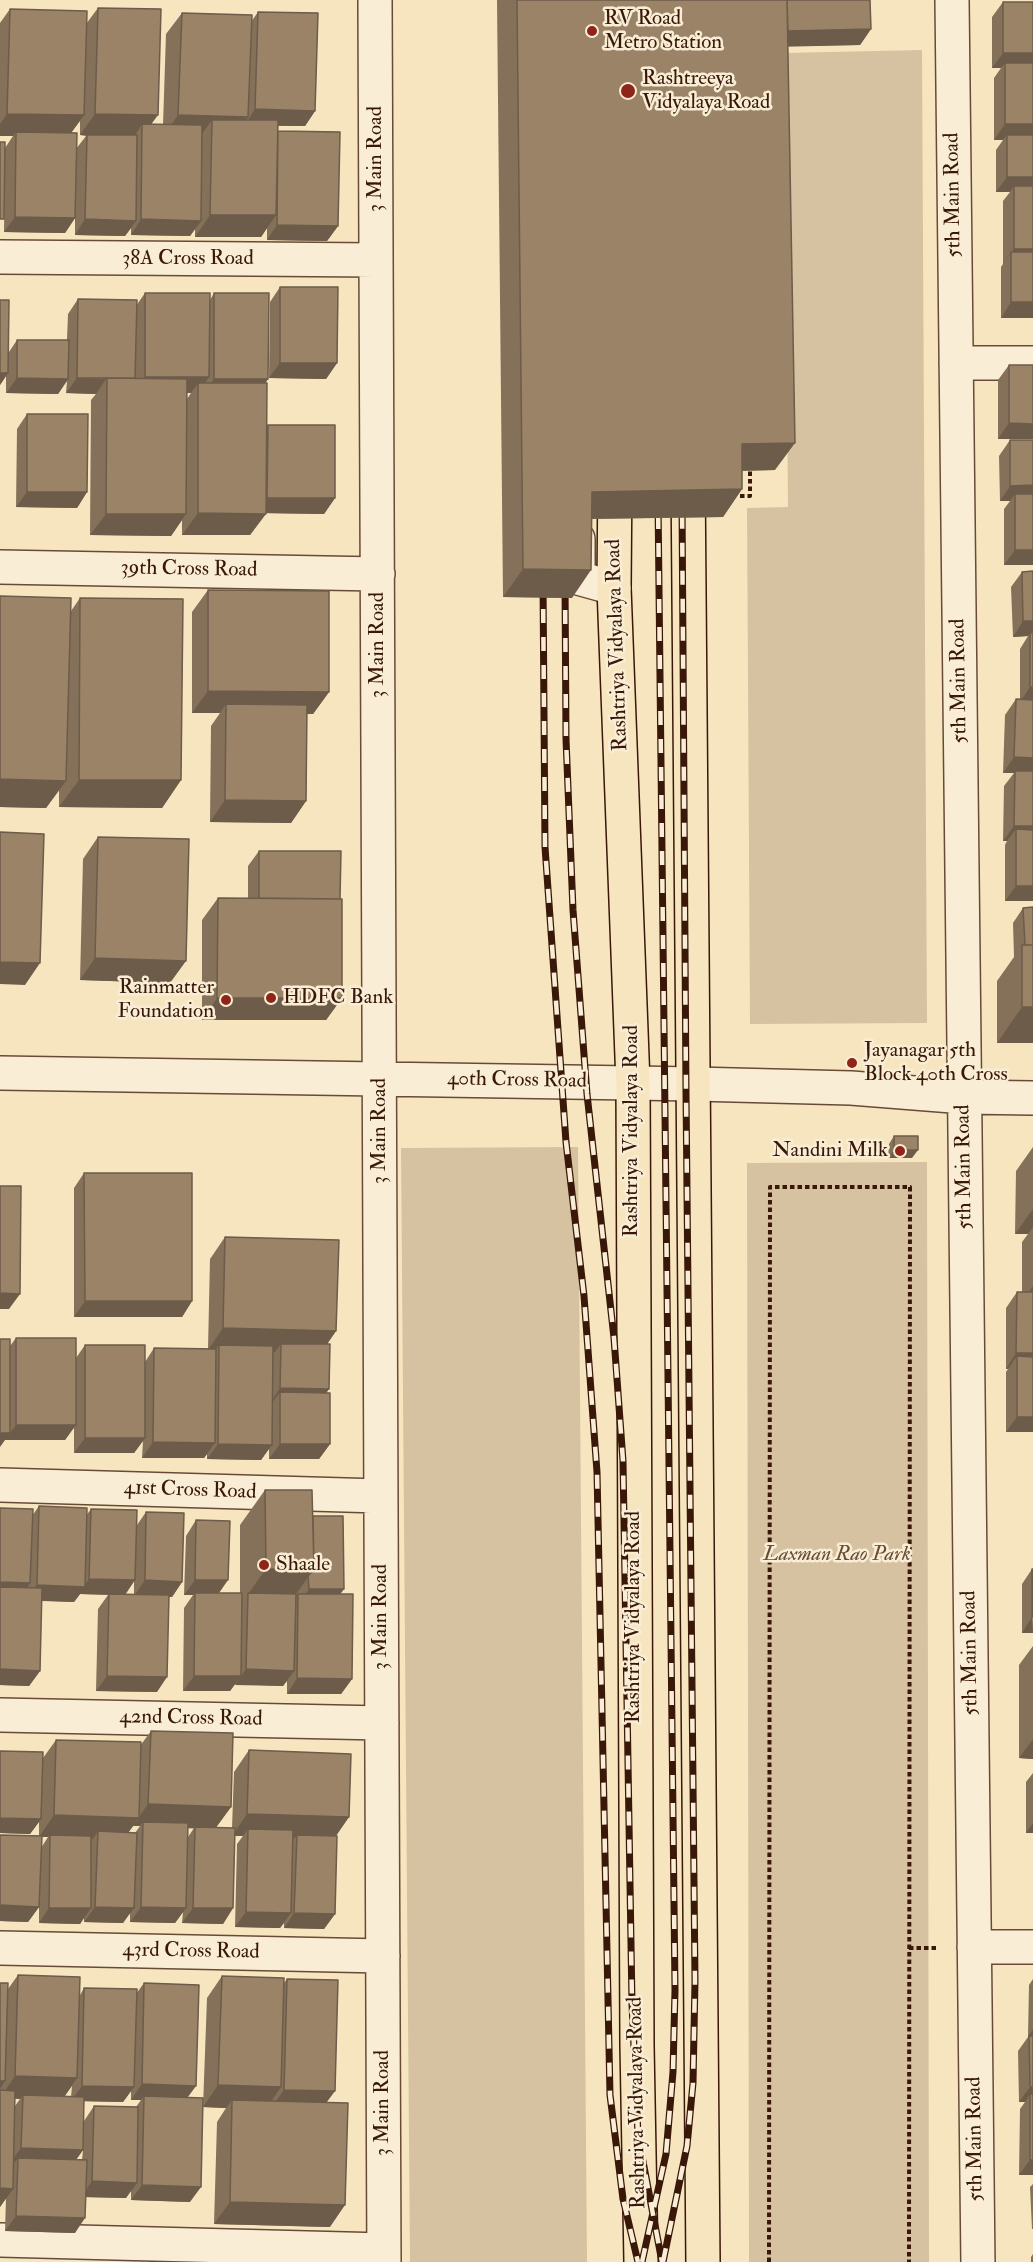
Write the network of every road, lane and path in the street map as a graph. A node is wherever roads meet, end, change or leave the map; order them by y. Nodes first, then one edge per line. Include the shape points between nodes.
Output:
1 (375, 0) edge
2 (952, 0) edge
3 (0, 257) edge
4 (376, 260) junction
5 (956, 363) junction
6 (1033, 363) edge
7 (688, 438) edge
8 (616, 446) edge
9 (750, 471) edge
10 (740, 496) edge
11 (578, 507) edge
12 (0, 567) edge
13 (378, 574) junction
14 (614, 588) junction
15 (0, 1072) edge
16 (380, 1079) junction
17 (633, 1083) junction
18 (694, 1084) junction
19 (965, 1097) junction
20 (1033, 1098) edge
21 (0, 1485) edge
22 (380, 1496) junction
23 (0, 1715) edge
24 (382, 1723) junction
25 (974, 1947) junction
26 (1033, 1947) edge
27 (0, 1948) edge
28 (383, 1956) junction
29 (0, 2240) edge
30 (384, 2256) edge
31 (641, 2262) edge
32 (703, 2262) edge
33 (769, 2262) edge
34 (909, 2262) edge
35 (978, 2262) edge

1 - 4 street, 3 Main Road
2 - 5 street, 5th Main Road
3 - 4 street, 38A Cross Road
4 - 13 street, 3 Main Road
5 - 6 street
5 - 19 street, 5th Main Road
7 - 18 main road
8 - 14 main road, Rashtriya Vidyalaya Road
9 - 10 path via 750,496
11 - 14 street via 578,578
12 - 13 street, 39th Cross Road
13 - 16 street, 3 Main Road
14 - 17 main road, Rashtriya Vidyalaya Road
15 - 16 street, 40th Cross Road
16 - 17 street, 40th Cross Road
16 - 22 street, 3 Main Road
17 - 18 street, 40th Cross Road
17 - 31 main road, Rashtriya Vidyalaya Road
18 - 19 street, 40th Cross Road via 851,1088
18 - 32 main road
19 - 20 street, 40th Cross Road
19 - 25 street, 5th Main Road
21 - 22 street, 41st Cross Road
22 - 24 street, 3 Main Road
23 - 24 street, 42nd Cross Road
24 - 28 street, 3 Main Road
25 - 26 street
25 - 35 street, 5th Main Road
27 - 28 street, 43rd Cross Road
28 - 30 street, 3 Main Road
29 - 30 street
33 - 34 path via 770,1187 910,1187

